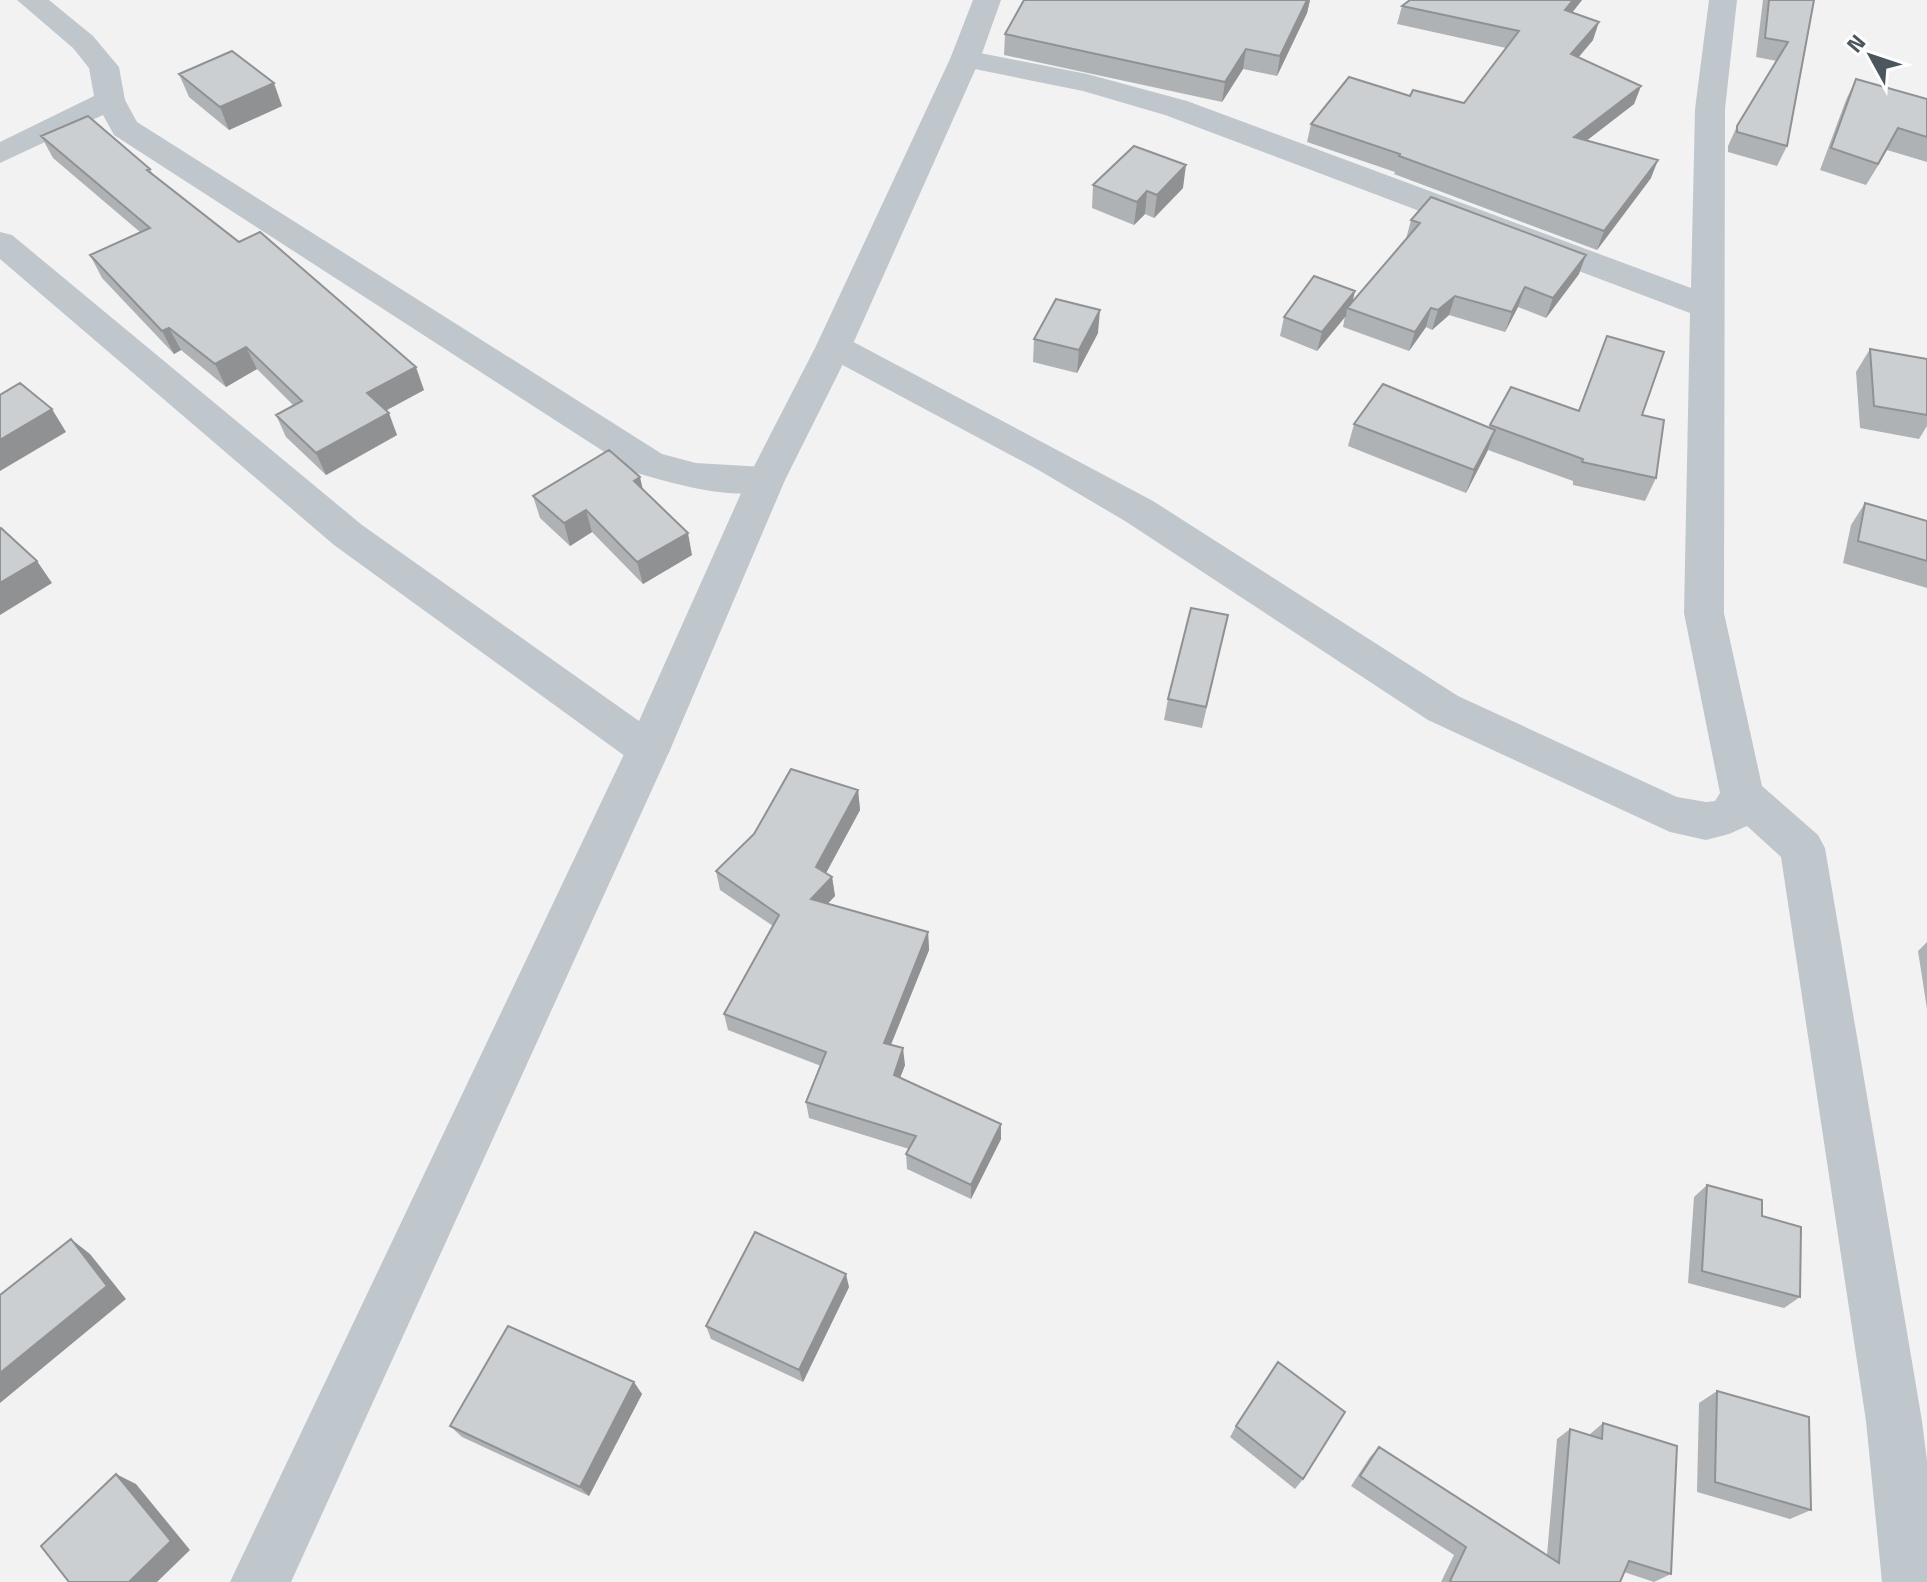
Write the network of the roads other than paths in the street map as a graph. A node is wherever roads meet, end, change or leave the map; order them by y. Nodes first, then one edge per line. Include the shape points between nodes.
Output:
1 (31, 0) edge
2 (987, 0) edge
3 (1723, 0) edge
4 (965, 59) junction
5 (110, 100) junction
6 (0, 154) edge
7 (0, 242) edge
8 (1708, 307) junction
9 (834, 346) junction
10 (766, 480) junction
11 (648, 750) junction
12 (1742, 795) junction
13 (260, 1582) edge
14 (1912, 1582) edge

1 - 5 street via 83,42 104,67
2 - 4 street
3 - 8 street via 1710,109
4 - 8 street via 1087,83 1176,108
4 - 9 street
5 - 6 street
5 - 10 street via 125,128 650,464 696,476
7 - 11 street via 348,535
8 - 12 street via 1704,613
9 - 10 street
9 - 12 street via 1139,511 1443,708 1670,814 1706,821 1729,816
10 - 11 street
11 - 13 street
12 - 14 street via 1802,848 1894,1421

